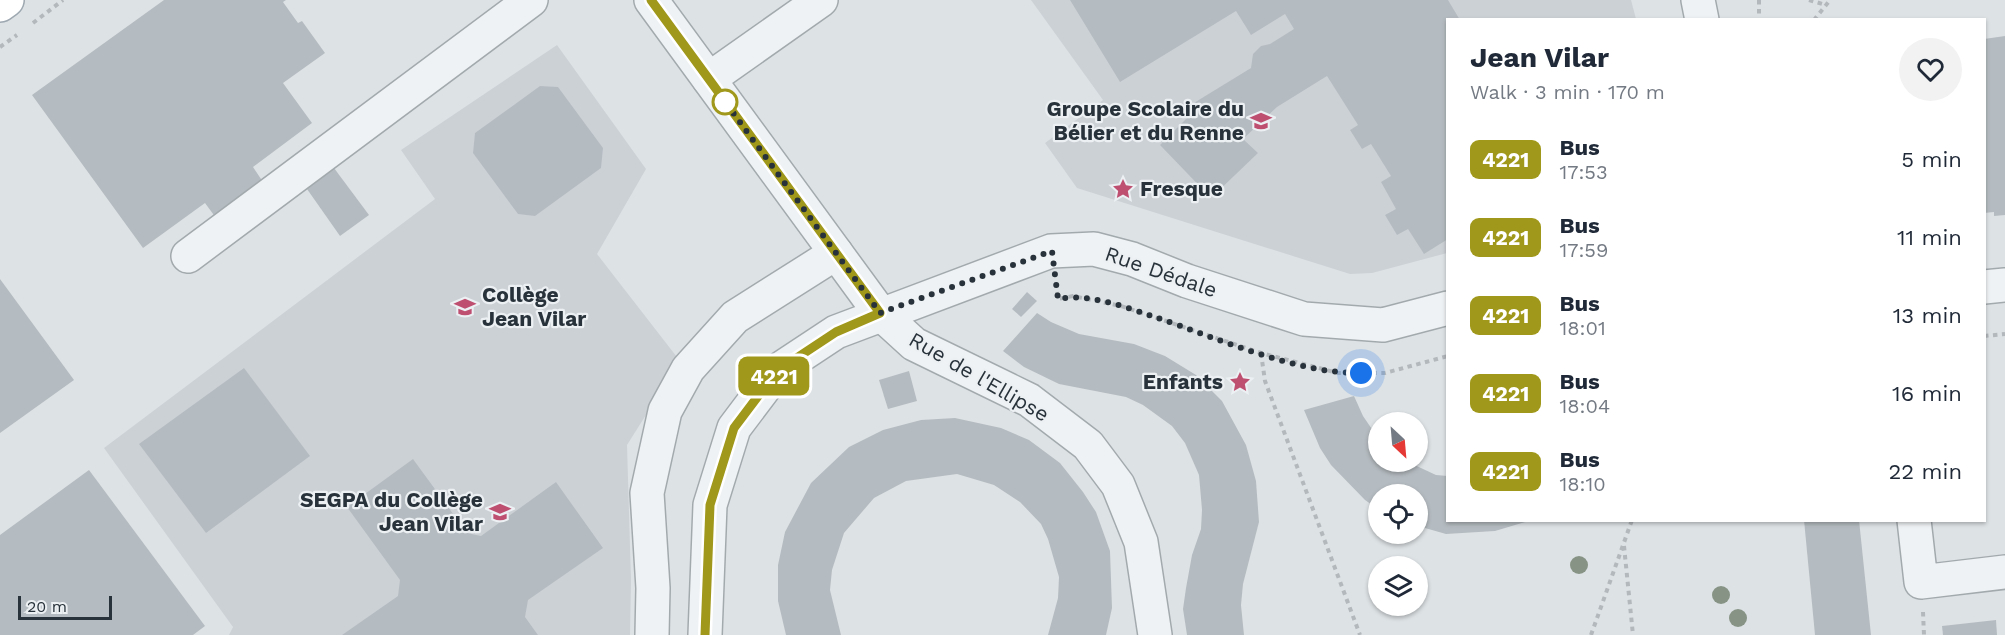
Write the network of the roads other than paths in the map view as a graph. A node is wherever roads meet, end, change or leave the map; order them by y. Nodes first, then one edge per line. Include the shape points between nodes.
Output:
1 (7, 0) edge
2 (531, 0) edge
3 (651, 0) edge
4 (821, 0) edge
5 (1698, 0) edge
6 (0, 5) edge
7 (1702, 18) edge
8 (709, 80) junction
9 (836, 253) junction
10 (188, 256) dead end
11 (2005, 285) edge
12 (1986, 287) edge
13 (1446, 309) edge
14 (880, 313) junction
15 (1914, 522) edge
16 (2005, 572) edge
17 (652, 635) edge
18 (705, 635) edge
19 (1155, 635) edge

1 - 6 main road
2 - 10 street
3 - 8 street, Rue de l'Ellipse
4 - 8 street
5 - 7 street
8 - 9 street, Rue de l'Ellipse
9 - 14 street, Rue de l'Ellipse
9 - 17 street via 735,317 688,369 665,411 647,493
11 - 12 street
13 - 14 street, Rue Dédale via 1383,325 1304,319 1094,249 1052,251
14 - 18 street, Rue Dédale via 836,332 777,371 734,428 710,505
14 - 19 street, Rue de l'Ellipse via 914,344 1029,400 1088,445 1118,485 1141,542
15 - 16 street via 1921,582

